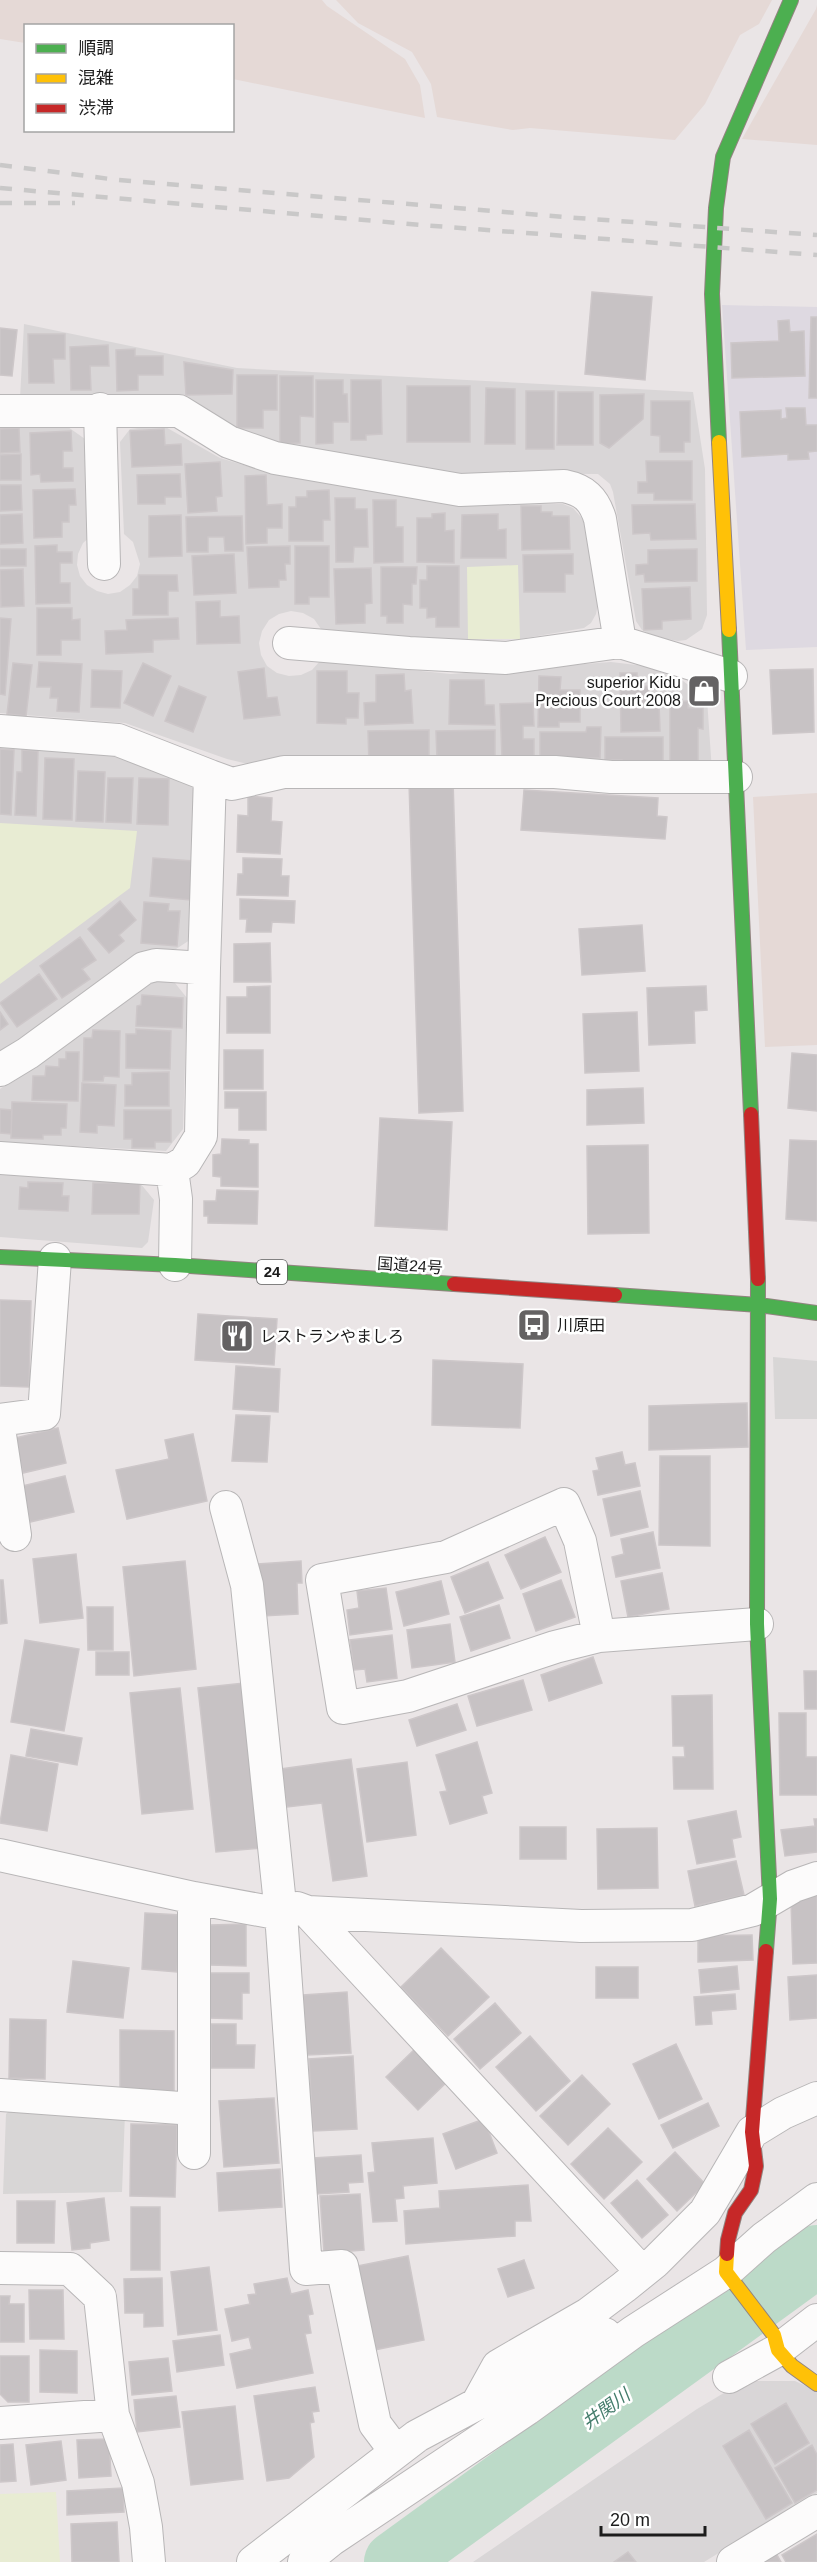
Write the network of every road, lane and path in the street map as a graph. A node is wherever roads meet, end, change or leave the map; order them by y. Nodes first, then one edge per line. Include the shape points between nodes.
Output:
1 (791, 0) edge
2 (100, 409) junction
3 (0, 411) edge
4 (104, 564) dead end
5 (620, 642) junction
6 (289, 643) dead end
7 (731, 676) junction
8 (0, 731) edge
9 (210, 776) junction
10 (736, 777) junction
11 (204, 968) junction
12 (0, 1070) edge
13 (0, 1158) edge
14 (172, 1170) junction
15 (0, 1257) edge
16 (55, 1259) junction
17 (175, 1265) junction
18 (759, 1305) junction
19 (817, 1313) edge
20 (0, 1420) edge
21 (0, 1435) edge
22 (226, 1507) dead end
23 (15, 1535) dead end
24 (757, 1624) junction
25 (599, 1635) junction
26 (0, 1855) edge
27 (817, 1878) edge
28 (194, 1898) junction
29 (770, 1899) junction
30 (294, 1913) junction
31 (0, 2095) edge
32 (817, 2098) edge
33 (194, 2109) junction
34 (752, 2132) junction
35 (194, 2153) dead end
36 (817, 2199) edge
37 (0, 2268) edge
38 (642, 2272) junction
39 (729, 2276) junction
40 (817, 2320) edge
41 (633, 2332) junction
42 (776, 2343) junction
43 (729, 2377) dead end
44 (817, 2384) edge
45 (477, 2404) junction
46 (113, 2415) junction
47 (0, 2423) edge
48 (396, 2452) junction
49 (817, 2511) edge
50 (149, 2562) edge
51 (253, 2562) edge
52 (304, 2562) edge
53 (733, 2562) edge

1 - 7 main road via 723,157 716,208 712,294
2 - 3 street
2 - 4 street
2 - 5 street via 179,411 229,442 275,458 460,490 575,488 593,501 600,519
5 - 6 street via 506,658
5 - 7 street
7 - 10 main road
8 - 9 street via 118,740
9 - 10 street via 232,784 284,772
9 - 11 street
10 - 18 main road
11 - 12 street via 144,968
11 - 14 street via 201,1136 185,1162
13 - 14 street
14 - 17 street via 176,1199
15 - 16 main road, 国道24号 / 24
16 - 17 main road, 国道24号 / 24
16 - 20 street via 44,1414
17 - 18 main road, 国道24号 / 24
18 - 19 main road, 国道24号 / 24
18 - 24 main road
21 - 23 street
22 - 30 street via 247,1585
24 - 25 street
24 - 29 main road
25 - 25 street via 408,1696 343,1708 322,1580 446,1557 564,1504 580,1541
26 - 28 street
27 - 29 street
28 - 30 street
28 - 33 street
29 - 30 street via 753,1910 692,1925 581,1926
29 - 34 main road
30 - 38 street
30 - 48 street via 306,2269 342,2266 375,2424
31 - 33 street
32 - 34 street
33 - 35 street
34 - 38 street via 705,2212
34 - 39 main road via 756,2166 751,2190 735,2213 728,2240
36 - 39 street via 764,2238
37 - 46 street via 69,2269 100,2297
38 - 45 street via 588,2314 498,2366
39 - 41 street
39 - 42 main road
40 - 42 street
41 - 45 street via 596,2335
41 - 52 street
42 - 43 street
42 - 44 main road via 792,2367
45 - 48 street via 417,2436
46 - 47 street
46 - 50 street via 138,2483
48 - 51 street
49 - 53 street

